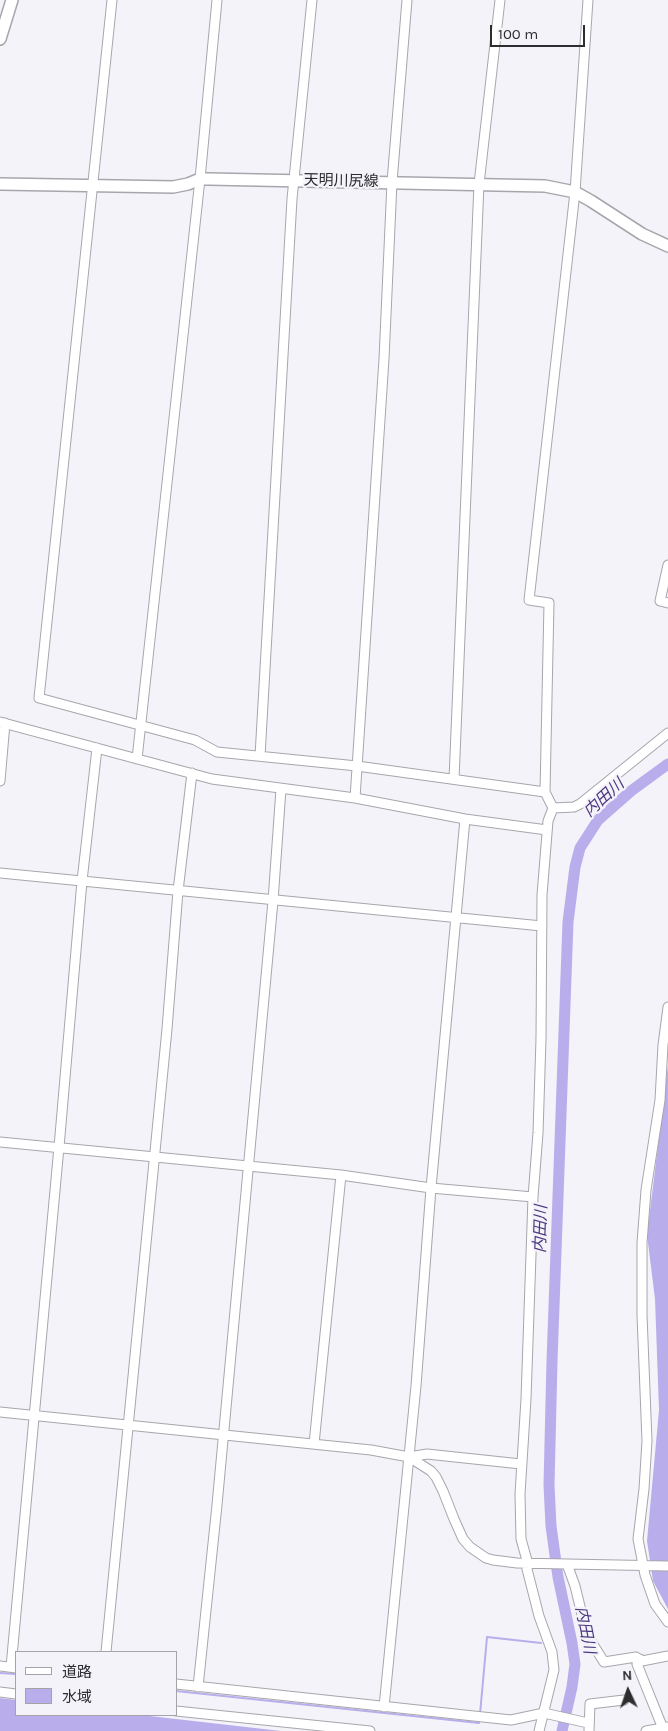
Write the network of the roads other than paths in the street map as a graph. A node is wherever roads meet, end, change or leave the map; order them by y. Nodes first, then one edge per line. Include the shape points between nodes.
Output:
1 (12, 0) edge
2 (112, 0) edge
3 (217, 0) edge
4 (312, 0) edge
5 (406, 0) edge
6 (500, 0) edge
7 (588, 0) edge
8 (0, 39) edge
9 (200, 179) junction
10 (294, 180) junction
11 (392, 182) junction
12 (0, 184) edge
13 (479, 184) junction
14 (93, 186) junction
15 (575, 192) junction
16 (668, 246) edge
17 (668, 565) edge
18 (668, 602) edge
19 (3, 723) edge
20 (142, 725) junction
21 (668, 733) edge
22 (97, 748) junction
23 (260, 756) junction
24 (137, 759) junction
25 (357, 766) junction
26 (192, 773) junction
27 (454, 780) junction
28 (0, 781) edge
29 (281, 789) junction
30 (545, 792) junction
31 (355, 798) junction
32 (553, 808) junction
33 (465, 819) junction
34 (547, 830) junction
35 (0, 874) edge
36 (82, 882) junction
37 (178, 891) junction
38 (273, 901) junction
39 (456, 918) junction
40 (542, 926) junction
41 (668, 1007) edge
42 (0, 1142) edge
43 (59, 1148) junction
44 (153, 1157) junction
45 (248, 1167) junction
46 (341, 1175) junction
47 (431, 1188) junction
48 (533, 1197) junction
49 (0, 1412) edge
50 (34, 1416) junction
51 (128, 1425) junction
52 (222, 1435) junction
53 (314, 1444) junction
54 (409, 1457) junction
55 (521, 1464) junction
56 (528, 1564) junction
57 (566, 1564) junction
58 (643, 1566) junction
59 (668, 1566) edge
60 (668, 1622) edge
61 (106, 1651) edge
62 (668, 1656) edge
63 (640, 1660) junction
64 (0, 1666) edge
65 (13, 1667) edge
66 (178, 1684) edge
67 (198, 1686) junction
68 (0, 1692) edge
69 (15, 1694) edge
70 (624, 1700) dead end
71 (384, 1708) junction
72 (178, 1710) edge
73 (548, 1714) junction
74 (589, 1727) edge
75 (665, 1728) edge
76 (370, 1731) edge
77 (539, 1731) edge
78 (646, 1731) edge

1 - 8 main road
2 - 14 street
3 - 9 street
4 - 10 street
5 - 11 street
6 - 13 street
7 - 15 street
9 - 10 main road, 天明川尻線
9 - 14 main road, 天明川尻線 via 173,187
9 - 20 street
10 - 11 main road, 天明川尻線
10 - 23 street
11 - 13 main road, 天明川尻線
11 - 25 street via 384,359
12 - 14 main road, 天明川尻線
13 - 15 main road, 天明川尻線 via 545,186
13 - 27 street
14 - 20 street via 39,698
15 - 16 main road, 天明川尻線 via 642,234
15 - 30 street via 529,600 549,603
17 - 18 street via 660,602
19 - 22 street
19 - 28 street
20 - 23 street via 195,740 217,752
20 - 24 street
21 - 32 street via 580,804
22 - 24 street
22 - 36 street
23 - 25 street
24 - 26 street
25 - 27 street
25 - 31 street
26 - 29 street
26 - 37 street
27 - 30 street
29 - 31 street
29 - 38 street
30 - 32 street
31 - 33 street
32 - 34 street
33 - 34 street
33 - 39 street
34 - 40 street
35 - 36 street
36 - 37 street
36 - 43 street
37 - 38 street
37 - 44 street
38 - 39 street
38 - 45 street
39 - 40 street
39 - 47 street
40 - 48 street via 538,1133
41 - 58 street via 642,1243 647,1441 638,1539
42 - 43 street
43 - 44 street
43 - 50 street
44 - 45 street
44 - 51 street
45 - 46 street
45 - 52 street
46 - 47 street
46 - 53 street
47 - 48 street
47 - 54 street
48 - 55 street
49 - 50 street
50 - 51 street
50 - 65 street
51 - 52 street
51 - 61 street
52 - 53 street
52 - 67 street
53 - 54 street
54 - 55 street via 427,1454
54 - 56 street via 436,1478 459,1531 470,1547 493,1560
54 - 71 street
55 - 56 street via 521,1539
56 - 57 street
56 - 73 street via 539,1616 552,1652 554,1670
57 - 58 street
57 - 63 street via 587,1635 604,1662 636,1657
58 - 59 street
58 - 60 street via 655,1604
62 - 63 street
63 - 75 street via 637,1664
64 - 65 street
66 - 67 street
67 - 71 street
68 - 69 street
70 - 74 street via 590,1704
71 - 73 street via 511,1720
72 - 76 street
73 - 74 street
73 - 77 street
75 - 78 street

